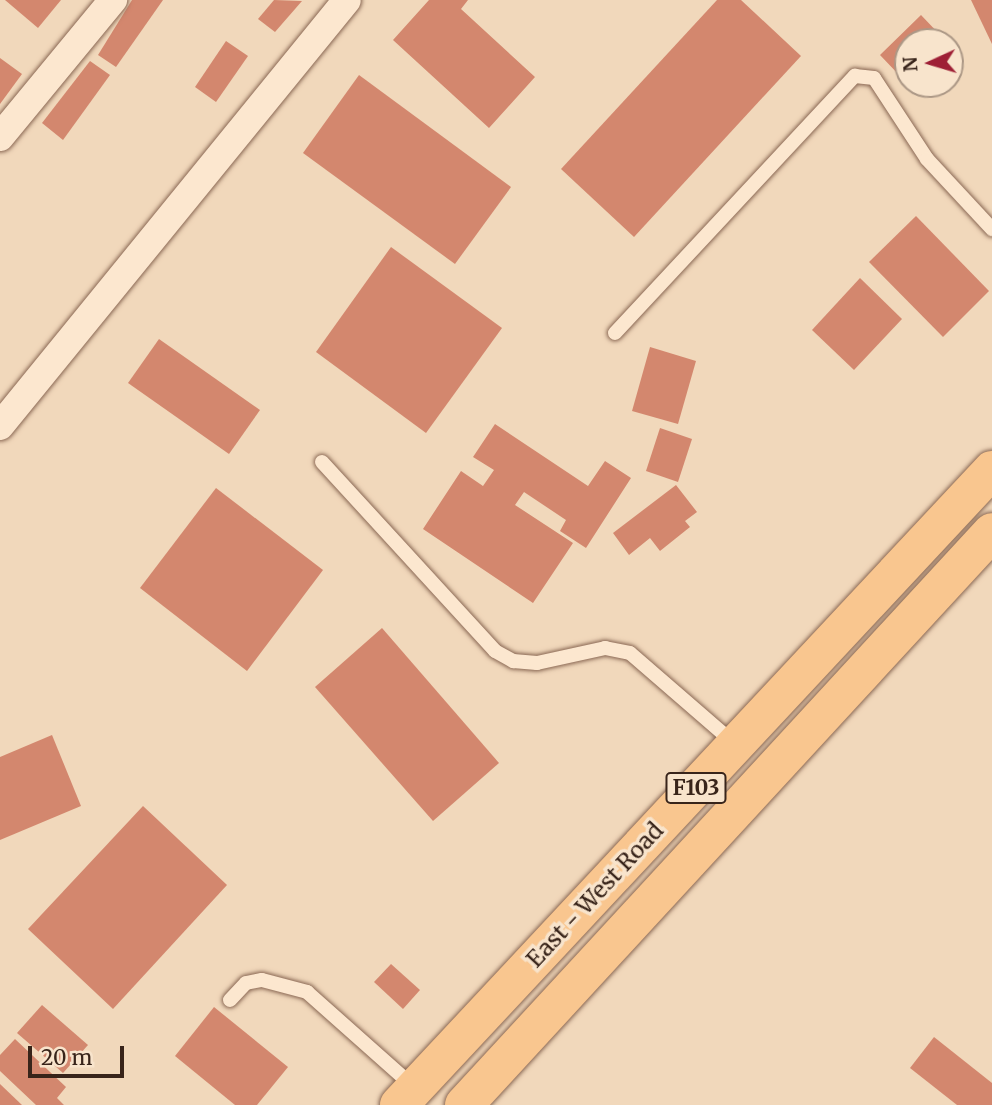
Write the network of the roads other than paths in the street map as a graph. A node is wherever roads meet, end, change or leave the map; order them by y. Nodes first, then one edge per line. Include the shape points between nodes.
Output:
1 (113, 0) edge
2 (347, 0) edge
3 (0, 137) edge
4 (992, 229) edge
5 (615, 333) dead end
6 (0, 426) edge
7 (322, 462) dead end
8 (992, 470) edge
9 (992, 532) edge
10 (736, 745) junction
11 (230, 1000) dead end
12 (407, 1096) edge
13 (464, 1105) edge

1 - 3 street
2 - 6 street
4 - 5 lane via 927,159 874,78 855,76
7 - 10 lane via 495,651 513,661 537,663 606,648 630,653
8 - 10 main road, East - West Road / F103
9 - 13 main road, East - West Road / F103
10 - 12 main road, East - West Road / F103
11 - 12 lane via 246,983 262,980 307,992

